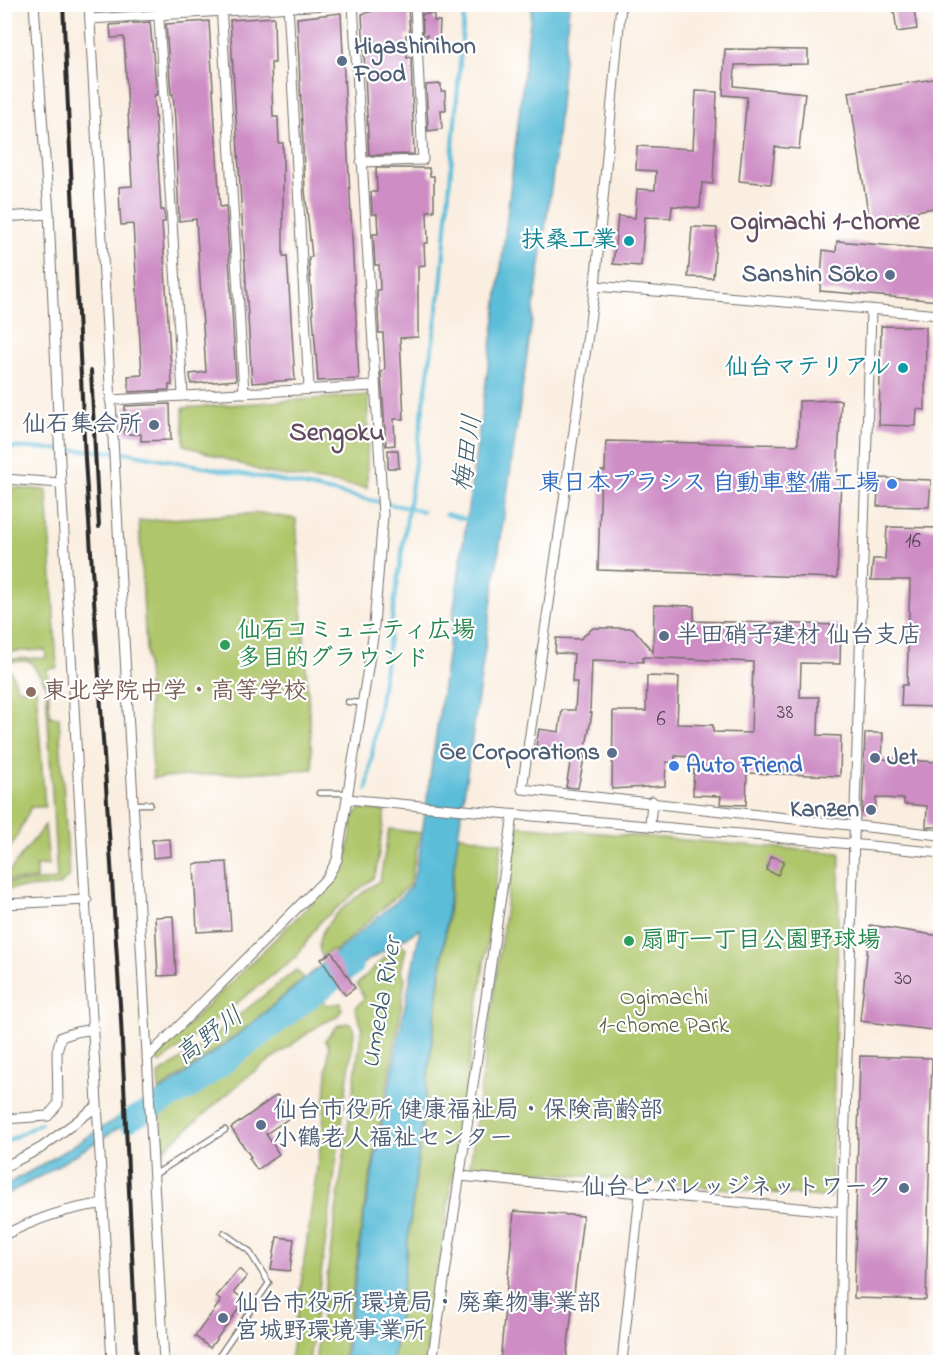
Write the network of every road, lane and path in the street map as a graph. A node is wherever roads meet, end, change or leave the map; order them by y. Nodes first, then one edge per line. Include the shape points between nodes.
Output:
1 (34, 4) edge
2 (89, 4) edge
3 (344, 4) edge
4 (353, 4) edge
5 (415, 4) edge
6 (621, 4) edge
7 (288, 6) edge
8 (221, 8) edge
9 (158, 9) edge
10 (90, 19) junction
11 (361, 162) junction
12 (50, 214) junction
13 (4, 217) edge
14 (595, 286) junction
15 (871, 311) junction
16 (940, 315) edge
17 (374, 386) junction
18 (309, 389) junction
19 (244, 393) junction
20 (183, 394) junction
21 (110, 400) junction
22 (4, 479) edge
23 (62, 483) junction
24 (348, 702) dead end
25 (363, 703) junction
26 (319, 793) dead end
27 (348, 796) junction
28 (652, 801) junction
29 (133, 804) junction
30 (150, 804) dead end
31 (513, 815) junction
32 (650, 825) junction
33 (854, 825) junction
34 (940, 835) edge
35 (854, 844) junction
36 (940, 853) edge
37 (87, 900) junction
38 (4, 904) edge
39 (94, 1029) junction
40 (147, 1058) junction
41 (96, 1107) junction
42 (4, 1119) edge
43 (225, 1130) dead end
44 (4, 1167) edge
45 (154, 1175) junction
46 (460, 1176) junction
47 (640, 1194) junction
48 (101, 1204) junction
49 (842, 1212) junction
50 (224, 1233) dead end
51 (4, 1235) edge
52 (112, 1362) edge
53 (164, 1362) edge
54 (215, 1362) edge
55 (432, 1362) edge
56 (622, 1362) edge
57 (840, 1362) edge

1 - 12 street
2 - 10 street
3 - 7 street
4 - 11 street
5 - 11 street via 423,160
6 - 14 street
7 - 8 street
7 - 18 street
8 - 9 street
8 - 19 street
9 - 10 street
9 - 20 street
10 - 21 street
11 - 17 street
12 - 13 street
12 - 23 street
14 - 15 street
14 - 28 street via 522,789
15 - 16 street
15 - 33 street
17 - 18 street
17 - 25 street via 383,516
18 - 19 street
19 - 20 street
20 - 21 street
21 - 29 street
22 - 23 street
23 - 37 street
24 - 25 lane
25 - 27 street
26 - 27 lane
27 - 31 street
27 - 40 street via 337,860 327,878
28 - 32 street
28 - 33 street
29 - 30 lane
29 - 40 street
31 - 32 street
31 - 46 street
32 - 35 street
33 - 34 street
33 - 35 street
35 - 36 street
35 - 49 street
37 - 38 street
37 - 39 street
39 - 41 street
39 - 42 street via 61,1038 57,1051 58,1104 48,1116
40 - 45 street
41 - 44 street via 40,1148
41 - 48 street
43 - 45 lane
45 - 53 street
46 - 47 street
46 - 55 street
47 - 49 street
47 - 56 street
48 - 51 street via 38,1218
48 - 52 street
49 - 57 street
50 - 54 lane via 249,1251 269,1283

